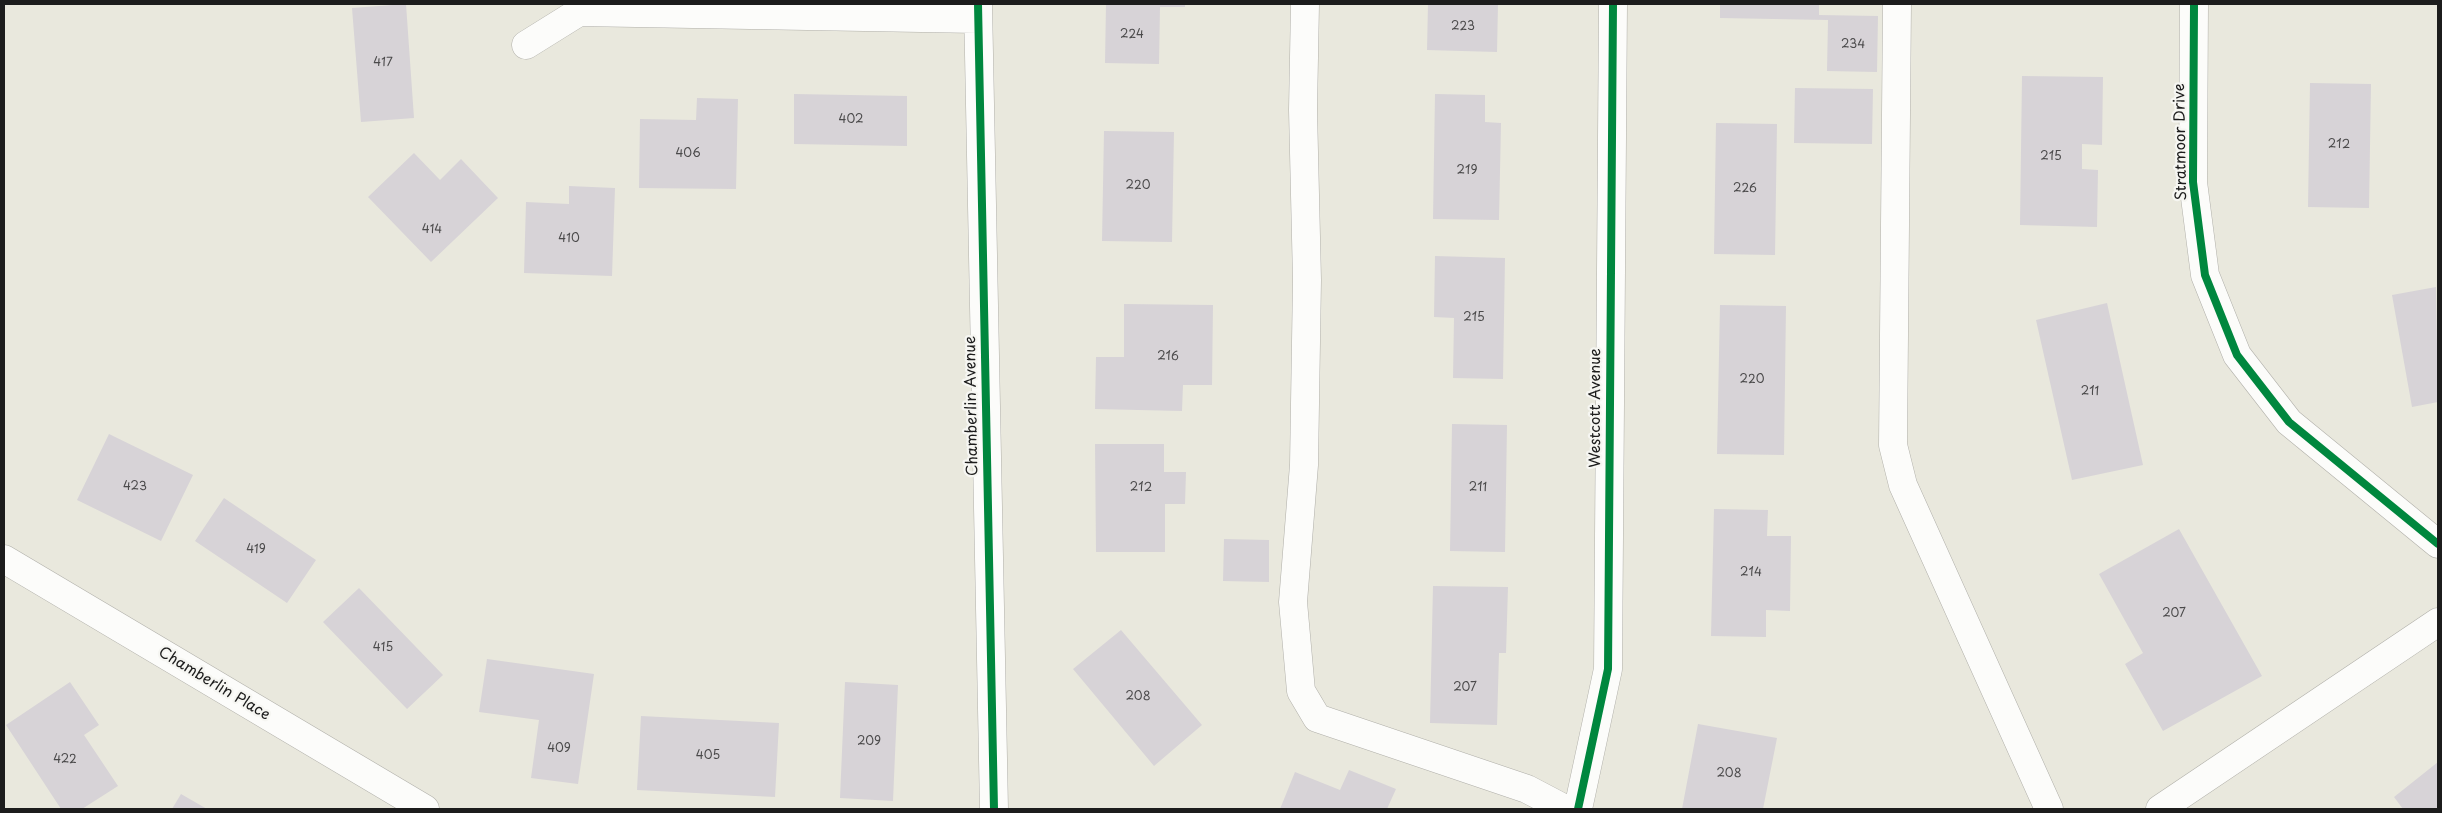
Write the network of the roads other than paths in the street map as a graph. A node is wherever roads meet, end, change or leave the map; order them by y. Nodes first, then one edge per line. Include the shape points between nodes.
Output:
1 (1305, 4) edge
2 (1613, 4) edge
3 (1897, 4) edge
4 (2194, 4) edge
5 (978, 11) edge
6 (526, 45) dead end
7 (2438, 544) edge
8 (4, 559) edge
9 (2438, 622) edge
10 (425, 809) edge
11 (995, 809) edge
12 (1565, 809) edge
13 (1578, 809) edge
14 (2049, 809) edge
15 (2160, 809) edge

1 - 12 street via 1303,110 1307,280 1304,465 1293,602 1301,691 1317,718 1527,789
2 - 13 street, Westcott Avenue via 1608,669
3 - 14 street via 1893,445 1903,485
4 - 7 street, Stratmoor Drive via 2193,182 2205,275 2237,355 2289,422
5 - 6 street via 580,12
5 - 11 street, Chamberlin Avenue
8 - 10 street, Chamberlin Place
9 - 15 street

